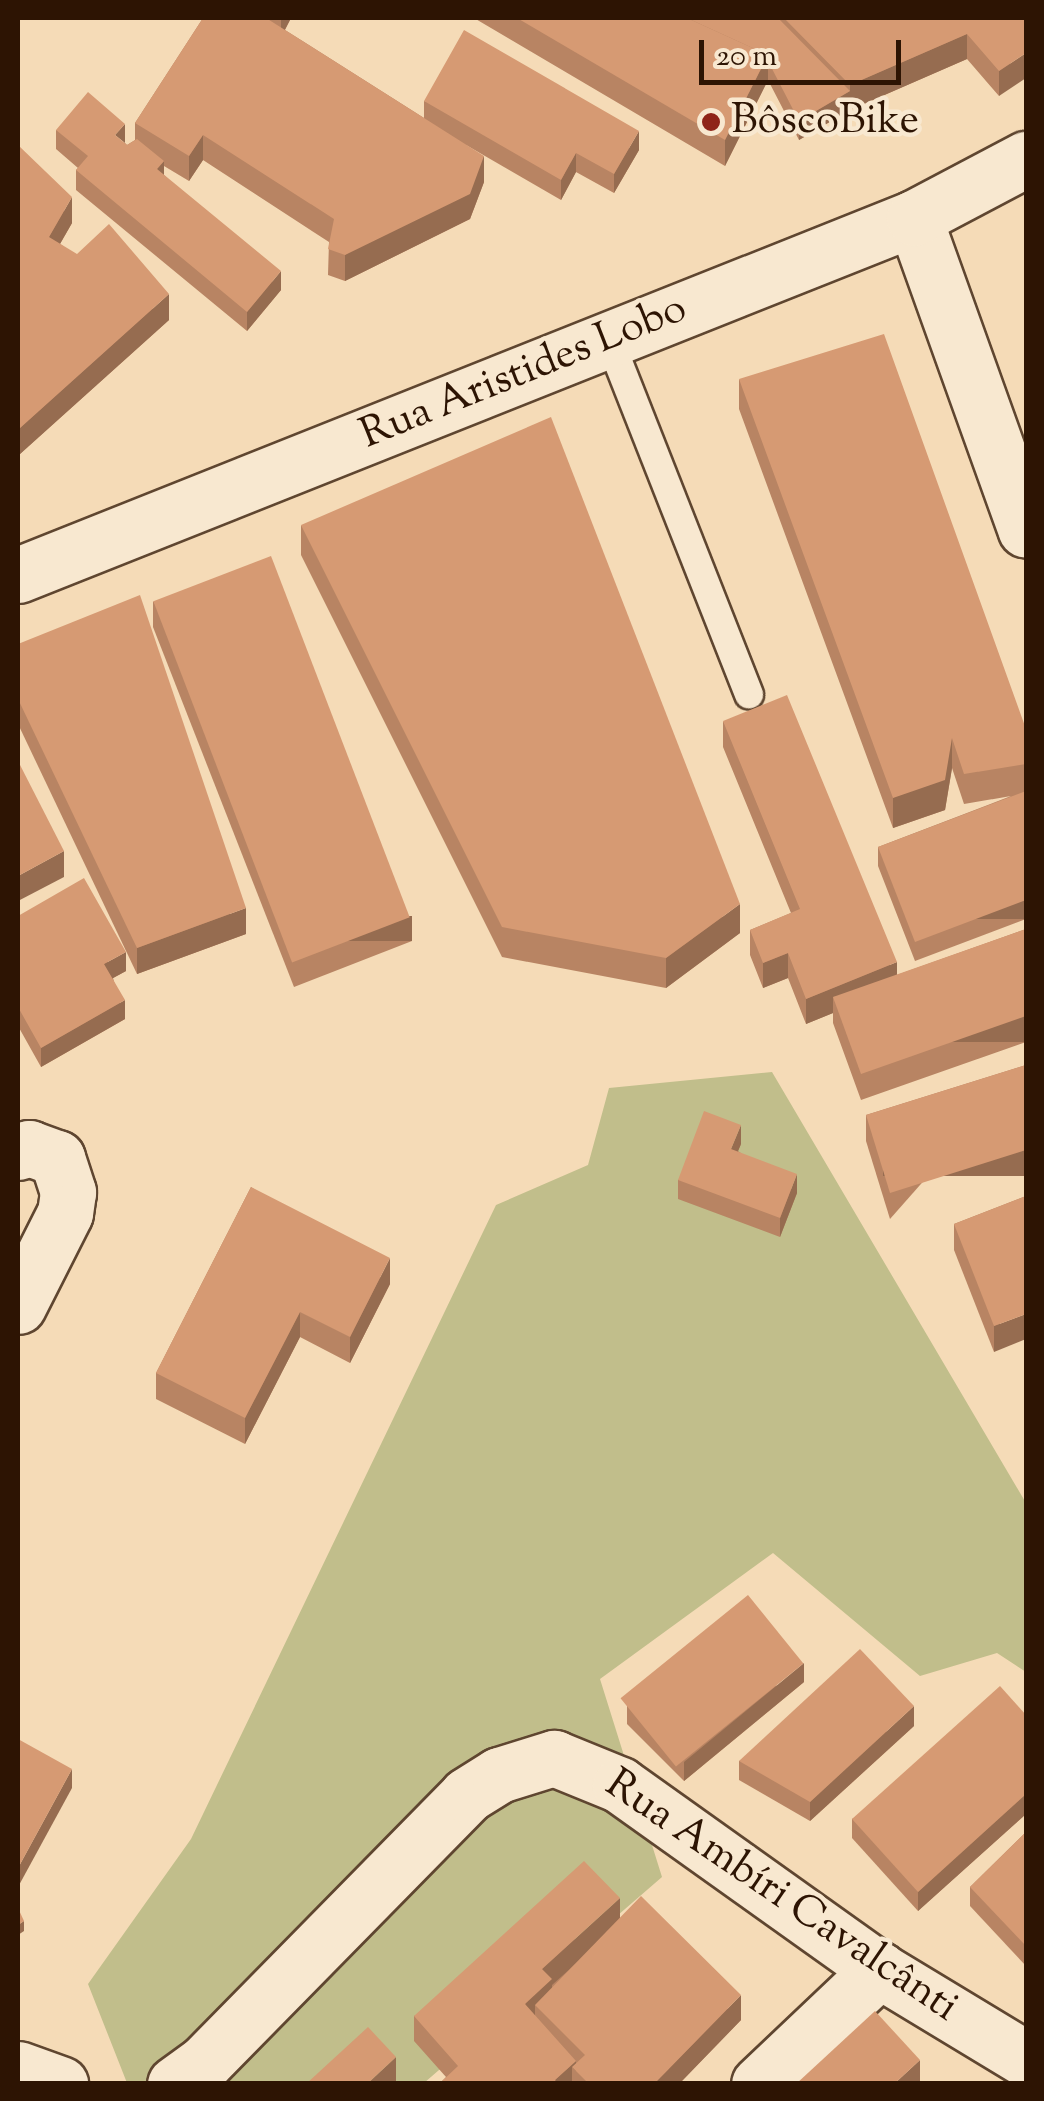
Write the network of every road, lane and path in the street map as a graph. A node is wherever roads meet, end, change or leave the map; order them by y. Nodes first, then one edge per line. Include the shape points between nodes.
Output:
1 (1026, 159) edge
2 (914, 218) junction
3 (608, 339) junction
4 (1026, 530) edge
5 (18, 576) edge
6 (748, 694) dead end
7 (18, 1152) edge
8 (18, 1306) edge
9 (879, 1970) junction
10 (1026, 2059) edge
11 (18, 2069) edge
12 (60, 2084) edge
13 (175, 2084) edge
14 (759, 2084) edge

1 - 2 street, Rua Aristides Lobo
2 - 3 street, Rua Aristides Lobo
2 - 4 street
3 - 5 street, Rua Aristides Lobo
3 - 6 lane
7 - 8 street via 30,1148 57,1158 68,1175 65,1213
9 - 10 street, Rua Ambíri Cavalcânti
9 - 13 street, Rua Ambíri Cavalcânti via 620,1785 580,1763 554,1758 499,1774 467,1795 206,2062
9 - 14 street
11 - 12 street

